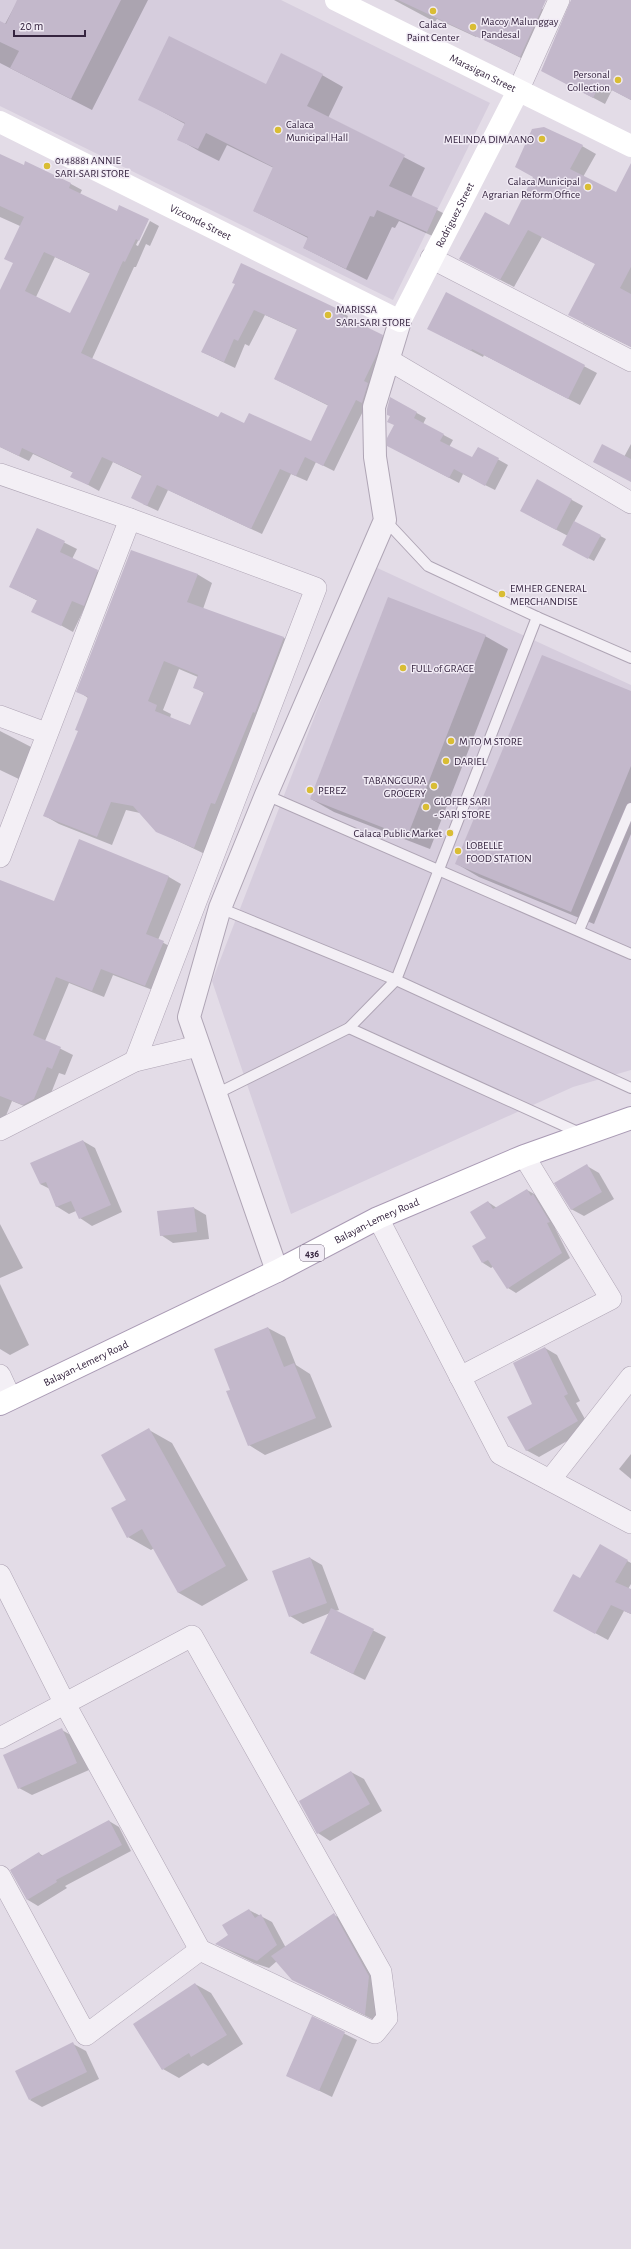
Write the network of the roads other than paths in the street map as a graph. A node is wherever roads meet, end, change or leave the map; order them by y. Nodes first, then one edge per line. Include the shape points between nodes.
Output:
1 (336, 0) edge
2 (560, 0) edge
3 (518, 91) junction
4 (0, 122) edge
5 (631, 146) edge
6 (431, 258) junction
7 (400, 321) junction
8 (389, 360) junction
9 (631, 361) edge
10 (0, 474) edge
11 (631, 502) edge
12 (130, 519) junction
13 (385, 520) junction
14 (537, 617) junction
15 (631, 658) edge
16 (0, 716) edge
17 (46, 733) junction
18 (266, 795) junction
19 (631, 808) edge
20 (0, 857) edge
21 (438, 871) junction
22 (220, 908) junction
23 (579, 930) junction
24 (631, 954) edge
25 (396, 980) junction
26 (350, 1028) junction
27 (198, 1046) junction
28 (135, 1061) junction
29 (631, 1088) edge
30 (216, 1094) junction
31 (629, 1121) edge
32 (0, 1130) edge
33 (582, 1134) junction
34 (524, 1156) junction
35 (378, 1218) junction
36 (277, 1271) junction
37 (0, 1375) edge
38 (460, 1377) junction
39 (631, 1377) edge
40 (5, 1402) edge
41 (550, 1480) junction
42 (631, 1523) edge
43 (0, 1575) edge
44 (65, 1704) junction
45 (0, 1738) edge
46 (0, 1876) edge
47 (200, 1950) junction

1 - 3 main road, Marasigan Street
2 - 3 street, Rodriguez Street
3 - 5 main road, Marasigan Street
3 - 6 main road, Rodriguez Street
4 - 7 main road, Vizconde Street
6 - 7 main road, Rodriguez Street
6 - 9 street
7 - 8 street
8 - 11 street
8 - 13 street via 374,407 375,457
10 - 12 street
12 - 17 street
12 - 28 street via 316,588
13 - 14 lane via 428,566
13 - 18 street
14 - 15 lane
14 - 21 lane
16 - 17 street
17 - 20 street
18 - 21 lane
18 - 22 street
19 - 23 lane
21 - 23 lane
21 - 25 lane
22 - 25 lane
22 - 27 street via 188,1017
23 - 24 lane
25 - 26 lane
25 - 29 lane
26 - 30 lane
26 - 33 lane
27 - 28 street
27 - 30 street
28 - 32 street
30 - 36 street
31 - 33 main road, Balayan-Lemery Road / 436
33 - 34 main road, Balayan-Lemery Road / 436
34 - 35 main road, Balayan-Lemery Road / 436
34 - 38 street via 611,1299
35 - 36 main road, Balayan-Lemery Road / 436
35 - 38 street
36 - 40 main road, Balayan-Lemery Road / 436
37 - 40 street
38 - 41 street via 500,1454
39 - 41 street
41 - 42 street
43 - 44 street
44 - 45 street
44 - 47 street
44 - 47 street via 192,1636 381,1972 387,2018 375,2033
46 - 47 street via 86,2035

